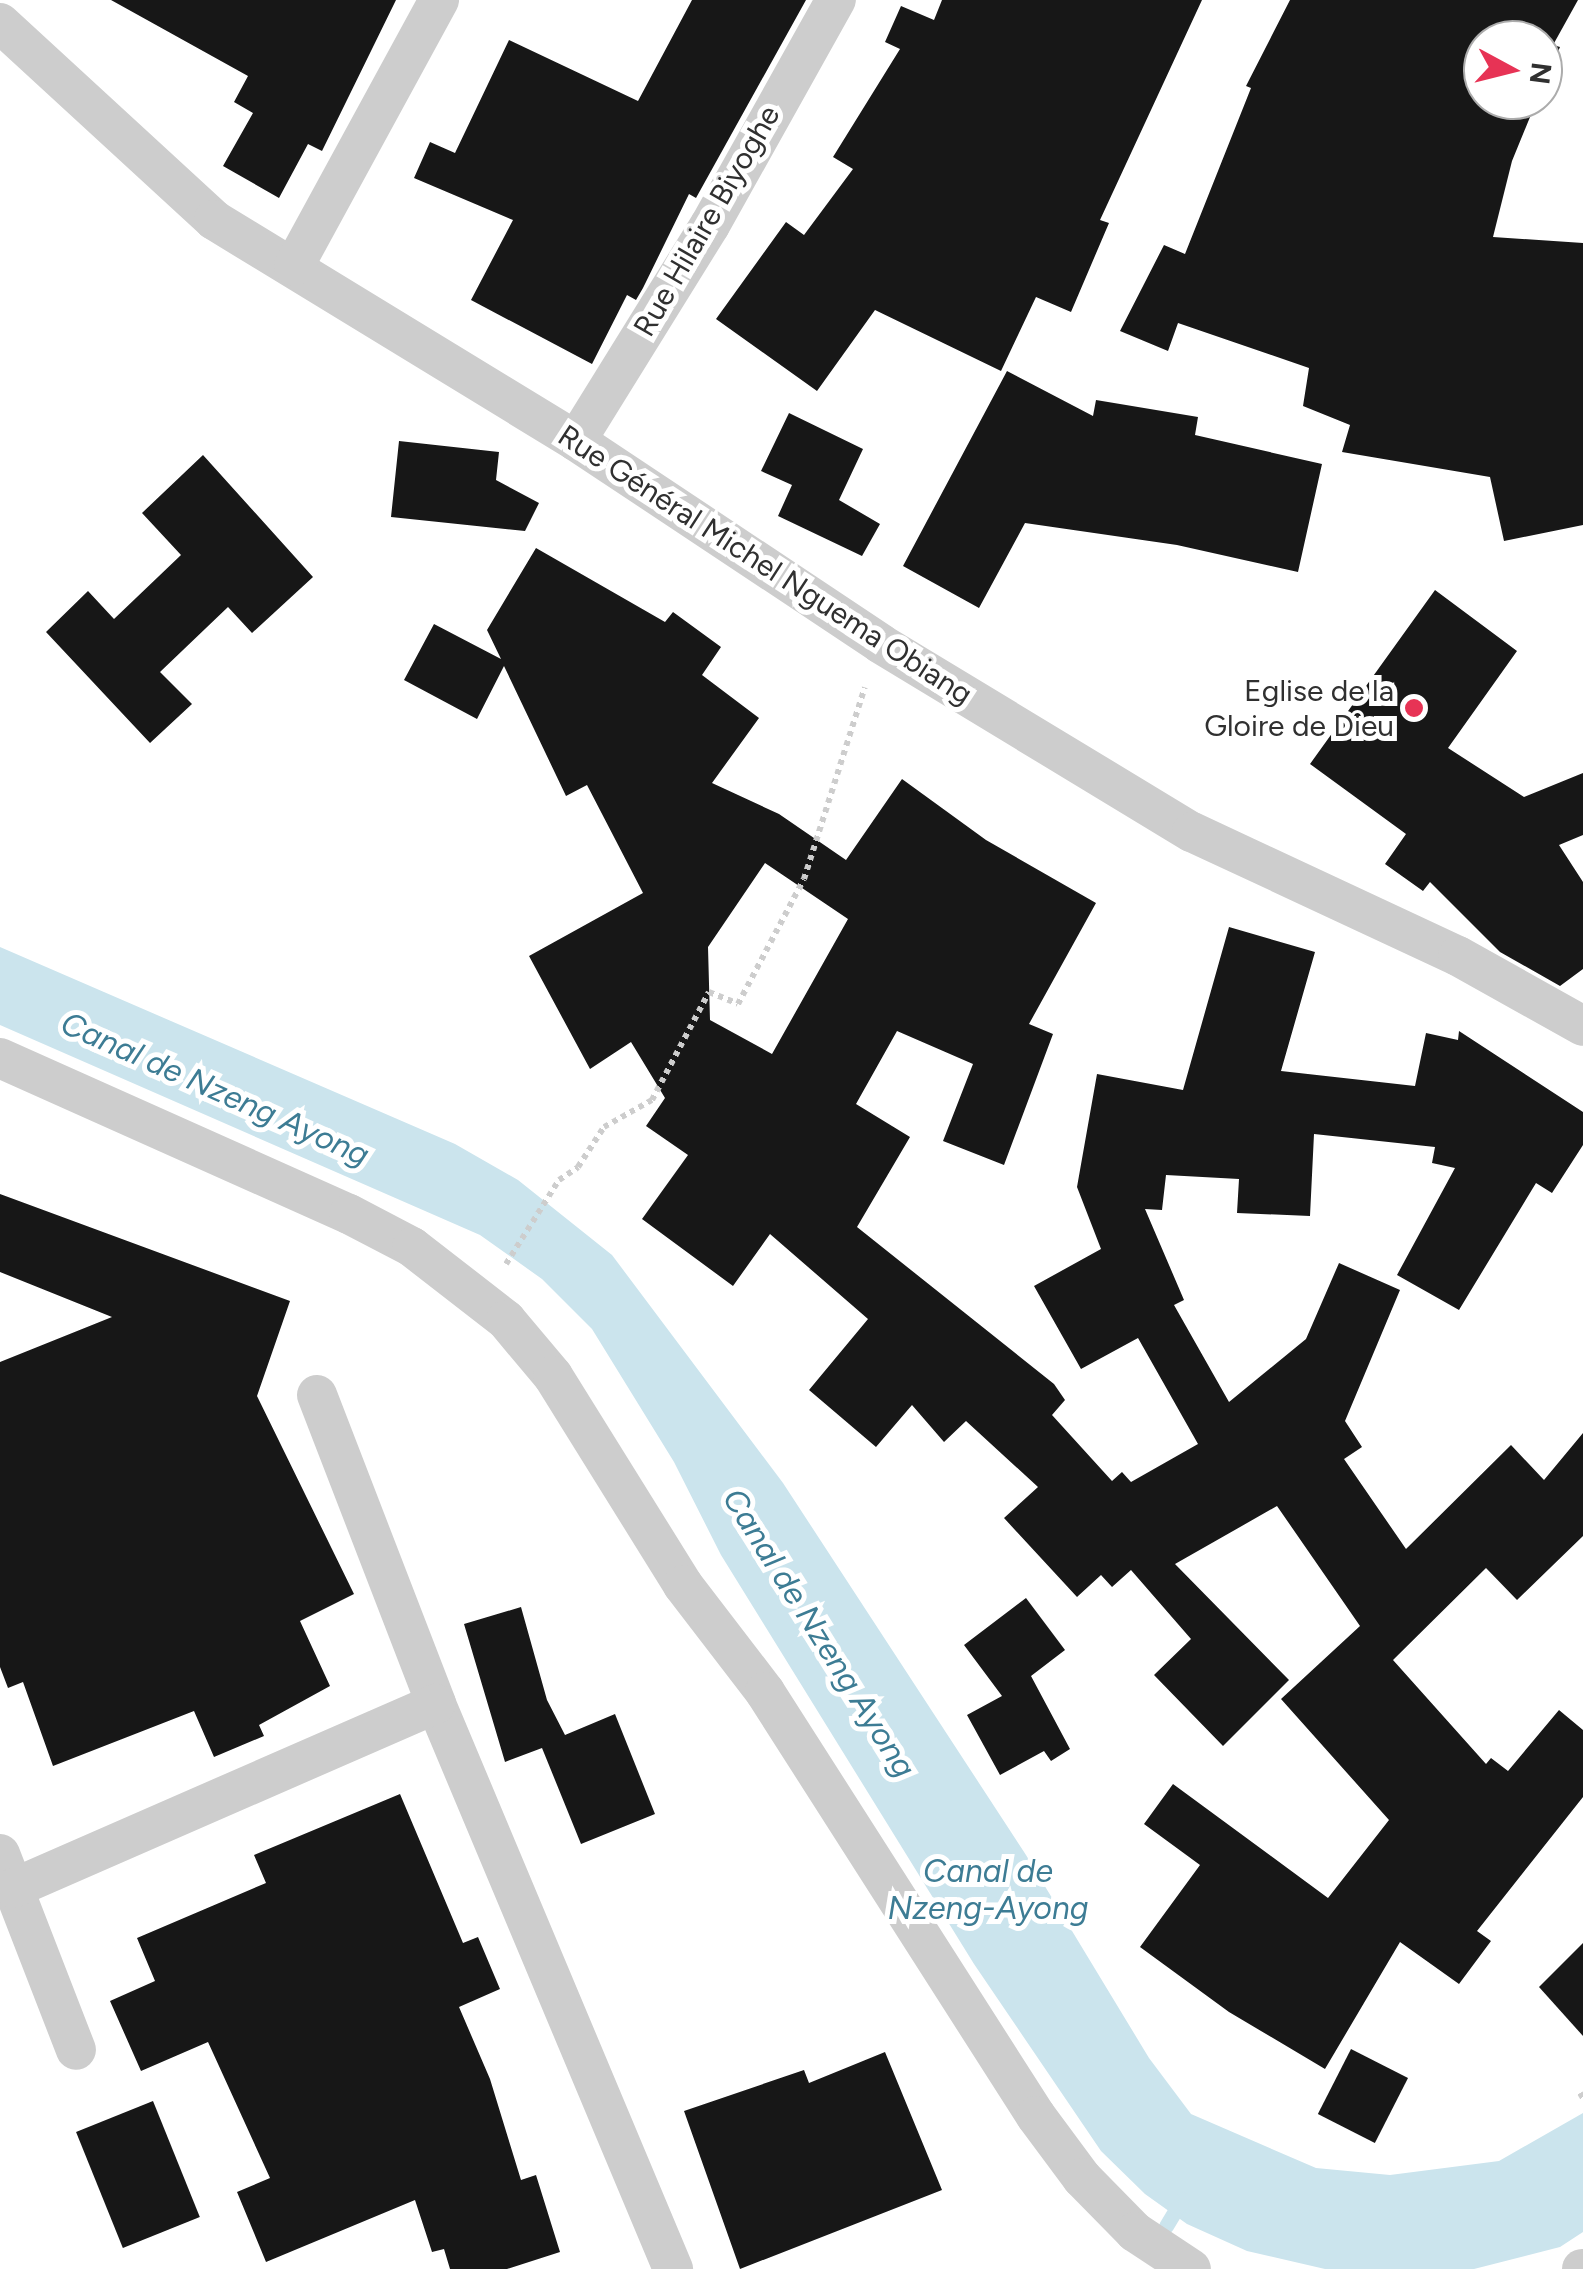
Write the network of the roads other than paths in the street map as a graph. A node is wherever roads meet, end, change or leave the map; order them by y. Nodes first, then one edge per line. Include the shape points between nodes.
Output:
1 (439, 0) edge
2 (836, 0) edge
3 (0, 24) edge
4 (294, 266) junction
5 (576, 442) junction
6 (1583, 1026) edge
7 (0, 1058) edge
8 (318, 1395) dead end
9 (436, 1704) junction
10 (7, 1871) edge
11 (76, 2050) dead end
12 (673, 2269) edge
13 (1191, 2269) edge

1 - 4 street
2 - 5 street, Rue Hilaire Biyoghe via 710,225
3 - 4 street, Rue Général Michel Nguema Obiang via 214,220
4 - 5 street, Rue Général Michel Nguema Obiang
5 - 6 street, Rue Général Michel Nguema Obiang via 881,644 1192,832 1393,924
7 - 13 street via 349,1214 412,1247 506,1320 552,1376 683,1584 765,1692 1036,2116 1082,2178 1135,2232
8 - 9 street
9 - 10 street
9 - 12 street
10 - 11 street

